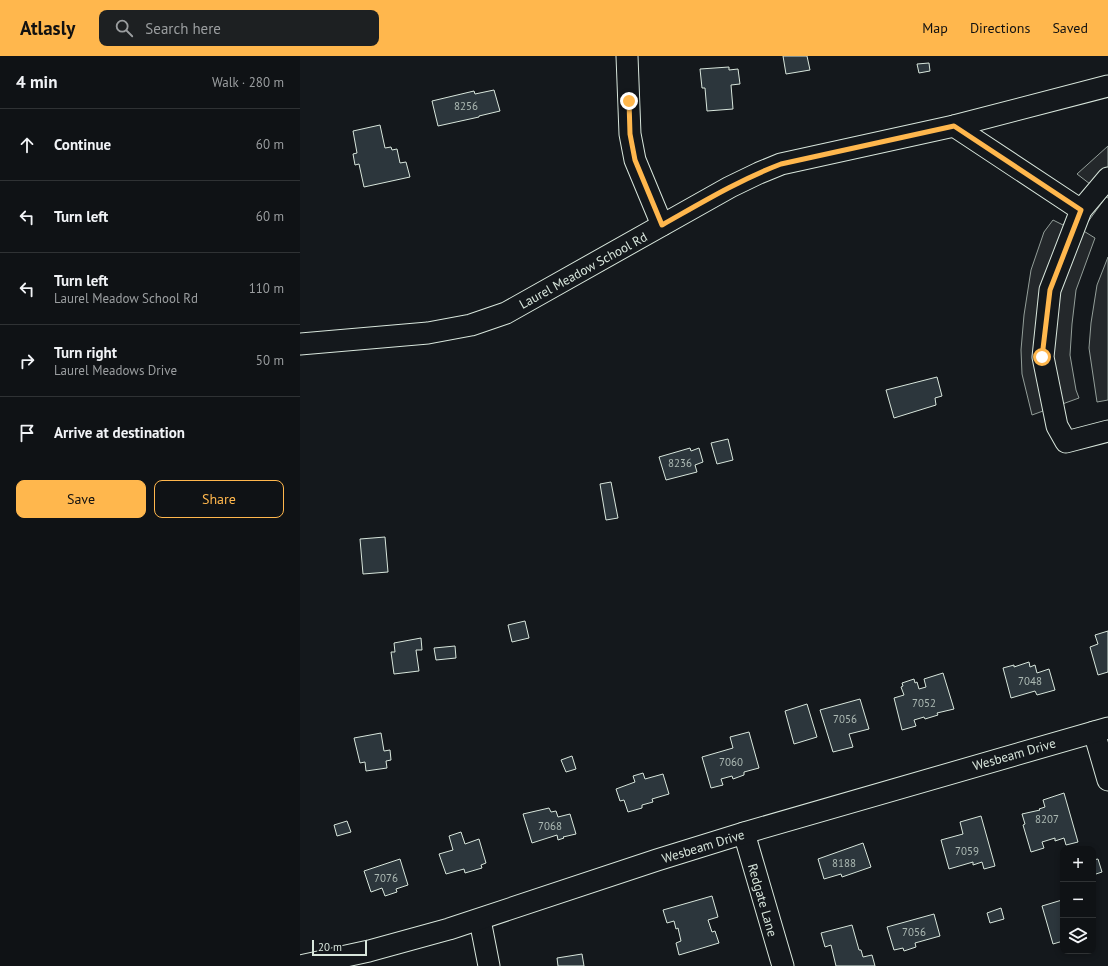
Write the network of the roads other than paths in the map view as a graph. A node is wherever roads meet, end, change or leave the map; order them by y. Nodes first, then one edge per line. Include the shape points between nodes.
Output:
1 (627, 56) edge
2 (1108, 86) edge
3 (954, 126) junction
4 (1108, 178) edge
5 (1081, 210) junction
6 (662, 225) junction
7 (300, 344) edge
8 (1108, 432) edge
9 (1101, 730) edge
10 (1108, 780) edge
11 (744, 833) junction
12 (480, 920) junction
13 (300, 966) edge
14 (489, 966) edge
15 (783, 966) edge

1 - 6 street via 630,134 635,160
2 - 3 street, Laurel Meadow School Rd
3 - 5 street
3 - 6 street, Laurel Meadow School Rd via 781,164 730,187
4 - 5 street
5 - 8 street via 1050,290 1042,357 1057,426 1066,442
6 - 7 street, Laurel Meadow School Rd via 506,313 471,325 428,333
9 - 10 street
9 - 11 street, Wesbeam Drive
11 - 12 street, Wesbeam Drive
11 - 15 street, Redgate Lane
12 - 13 street, Wesbeam Drive via 369,951
12 - 14 street

